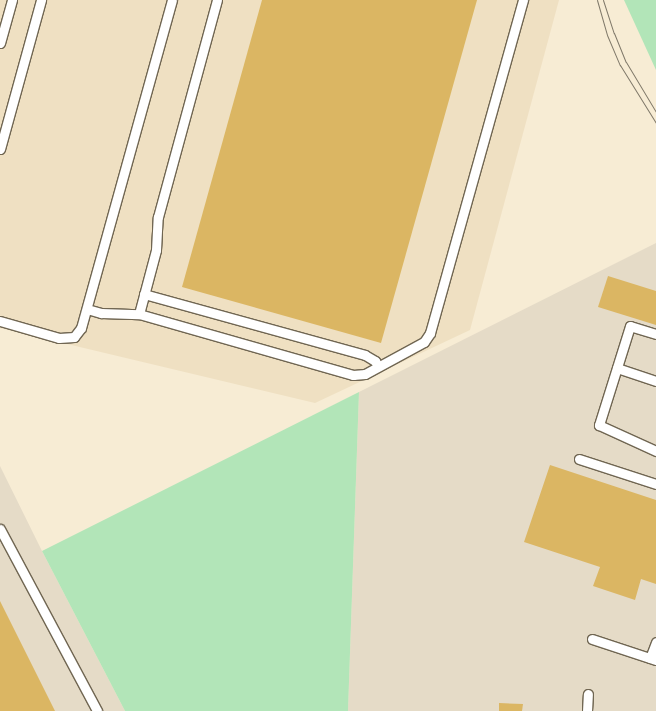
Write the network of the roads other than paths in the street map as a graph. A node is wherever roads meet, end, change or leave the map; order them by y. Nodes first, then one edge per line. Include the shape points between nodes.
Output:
1 (12, 0) edge
2 (41, 0) edge
3 (172, 0) edge
4 (217, 0) edge
5 (524, 0) edge
6 (0, 43) edge
7 (0, 149) edge
8 (144, 294) junction
9 (87, 309) junction
10 (138, 314) junction
11 (0, 321) edge
12 (656, 334) edge
13 (378, 366) junction
14 (617, 368) junction
15 (656, 381) edge
16 (656, 451) edge
17 (579, 459) dead end
18 (656, 484) edge
19 (0, 529) edge
20 (592, 639) dead end
21 (656, 642) edge
22 (653, 659) edge
23 (588, 694) dead end
24 (97, 711) edge
25 (587, 711) edge

1 - 6 street
2 - 7 street
3 - 9 street
4 - 8 street via 158,217 156,250
5 - 13 street via 430,333 424,342
8 - 10 street
8 - 13 street via 365,355
9 - 10 street via 101,314
9 - 11 street via 81,328 74,337 59,338
10 - 13 street via 338,372 365,374
12 - 14 street via 630,326
14 - 15 street
14 - 16 street via 600,425
17 - 18 street
19 - 24 street
20 - 22 street
21 - 22 street
23 - 25 street

